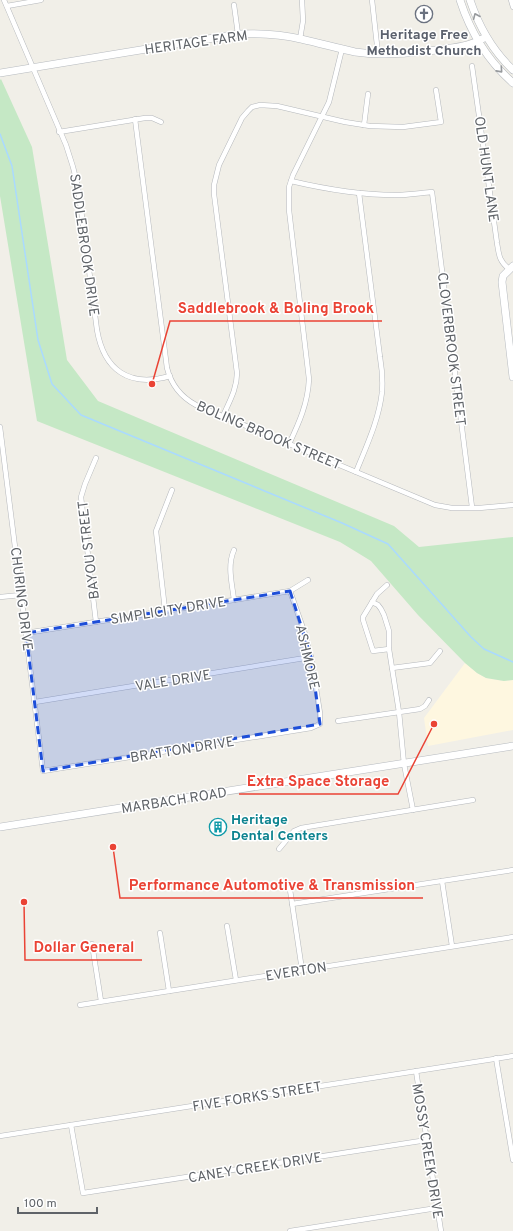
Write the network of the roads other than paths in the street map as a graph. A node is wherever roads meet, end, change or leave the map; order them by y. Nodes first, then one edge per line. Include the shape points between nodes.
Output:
1 (4, 0) edge
2 (41, 0) edge
3 (302, 0) edge
4 (372, 0) edge
5 (460, 0) edge
6 (470, 0) edge
7 (510, 0) edge
8 (234, 5) dead end
9 (7, 6) junction
10 (513, 7) edge
11 (238, 34) junction
12 (486, 37) junction
13 (300, 39) junction
14 (479, 41) junction
15 (342, 49) junction
16 (378, 54) junction
17 (472, 66) dead end
18 (33, 68) junction
19 (513, 70) edge
20 (0, 73) edge
21 (513, 83) edge
22 (436, 90) dead end
23 (368, 94) dead end
24 (322, 116) junction
25 (135, 119) junction
26 (161, 122) dead end
27 (364, 125) junction
28 (60, 132) junction
29 (291, 181) junction
30 (359, 193) junction
31 (511, 267) edge
32 (170, 376) junction
33 (513, 377) edge
34 (224, 416) junction
35 (0, 427) edge
36 (289, 444) junction
37 (96, 458) dead end
38 (356, 472) junction
39 (172, 490) dead end
40 (513, 505) edge
41 (472, 507) junction
42 (234, 550) dead end
43 (308, 580) dead end
44 (387, 585) dead end
45 (290, 590) junction
46 (21, 595) junction
47 (0, 597) edge
48 (234, 600) junction
49 (372, 602) junction
50 (165, 610) junction
51 (96, 622) junction
52 (26, 633) junction
53 (390, 649) junction
54 (440, 651) dead end
55 (311, 657) junction
56 (392, 668) junction
57 (429, 700) dead end
58 (35, 702) junction
59 (399, 712) junction
60 (338, 721) dead end
61 (320, 724) joint
62 (513, 746) edge
63 (404, 764) junction
64 (43, 772) joint
65 (473, 800) dead end
66 (413, 810) junction
67 (0, 827) edge
68 (279, 849) dead end
69 (513, 870) edge
70 (442, 881) junction
71 (289, 883) dead end
72 (292, 904) junction
73 (227, 926) dead end
74 (160, 933) dead end
75 (513, 937) edge
76 (92, 944) dead end
77 (452, 946) junction
78 (302, 970) junction
79 (236, 980) junction
80 (169, 991) junction
81 (101, 1001) junction
82 (80, 1005) dead end
83 (513, 1056) edge
84 (496, 1058) junction
85 (416, 1071) junction
86 (71, 1125) junction
87 (510, 1126) edge
88 (0, 1136) edge
89 (427, 1140) junction
90 (513, 1160) edge
91 (437, 1208) junction
92 (290, 1231) edge
93 (441, 1231) edge

1 - 9 street, SADDLEBROOK DRIVE
2 - 9 street
3 - 13 street via 303,21
4 - 16 street
5 - 14 main road
12 -> 6 main road
7 - 10 street
8 - 11 street
9 - 18 street, SADDLEBROOK DRIVE
11 - 13 main road, HERITAGE FARM via 264,34
11 - 18 main road, HERITAGE FARM
12 - 14 main road, HERITAGE FARM
12 - 19 main road
13 - 15 main road, HERITAGE FARM
14 - 16 main road, HERITAGE FARM via 469,46
14 -> 21 main road via 496,66
15 - 16 main road, HERITAGE FARM
15 - 24 street via 329,102
17 - 31 street, OLD HUNT LANE via 496,243 502,264
18 - 20 main road, HERITAGE FARM
18 - 28 street, SADDLEBROOK DRIVE
22 - 27 street via 441,122 403,127
23 - 27 street
24 - 27 street
24 - 29 street
24 - 34 street via 266,104 252,107 242,118 219,165 214,194 237,378
25 - 26 street via 152,118
25 - 28 street
25 - 32 street, BOLING BROOK STREET
28 - 32 street, SADDLEBROOK DRIVE via 78,187 97,330 102,350 112,364 128,376 149,380
29 - 30 street
29 - 36 street via 288,210 309,379 304,408
30 - 38 street via 380,357 382,392 374,427
30 - 41 street, CLOVERBROOK STREET via 395,195 432,192
31 - 33 main road via 503,276 502,288
32 - 34 street, BOLING BROOK STREET via 178,391 188,400
34 - 36 street, BOLING BROOK STREET
35 - 46 street, CHURING DRIVE
36 - 38 street, BOLING BROOK STREET
37 - 51 street, BAYOU STREET via 80,497
38 - 41 street, BOLING BROOK STREET via 440,507
39 - 50 street via 156,531
40 - 41 street, BOLING BROOK STREET
42 - 48 street via 230,567
43 - 45 street, SIMPLICITY DRIVE
44 - 49 street
45 - 48 street, SIMPLICITY DRIVE
45 - 55 street, ASHMORE
46 - 47 street
46 - 52 street, CHURING DRIVE
48 - 50 street, SIMPLICITY DRIVE
49 - 53 street via 378,605 384,615
49 - 53 street via 363,620 373,651
50 - 51 street, SIMPLICITY DRIVE
51 - 52 street, SIMPLICITY DRIVE
52 - 58 street, CHURING DRIVE
53 - 56 street
54 - 56 street via 430,663
55 - 58 street, VALE DRIVE
55 - 61 street, ASHMORE
56 - 59 street
57 - 59 street via 420,709
58 - 64 street, CHURING DRIVE
59 - 60 street
59 - 63 street
61 - 64 street, BRATTON DRIVE via 311,728
62 - 63 main road, MARBACH ROAD
63 - 66 street
63 - 67 main road, MARBACH ROAD
65 - 66 street
66 - 68 street via 294,830
69 - 70 street
70 - 72 street
70 - 77 street
71 - 72 street
72 - 78 street
73 - 79 street
74 - 80 street
75 - 77 street, EVERTON
76 - 81 street
77 - 78 street, EVERTON
78 - 79 street, EVERTON
79 - 80 street, EVERTON
80 - 81 street, EVERTON
81 - 82 street, EVERTON
83 - 84 street, FIVE FORKS STREET
84 - 85 street, FIVE FORKS STREET
84 - 87 street
85 - 86 street, FIVE FORKS STREET
85 - 89 street, MOSSY CREEK DRIVE
86 - 88 street, FIVE FORKS STREET
86 - 89 street, CANEY CREEK DRIVE via 83,1193
87 - 90 street
89 - 91 street, MOSSY CREEK DRIVE
91 - 92 street
91 - 93 street, MOSSY CREEK DRIVE

